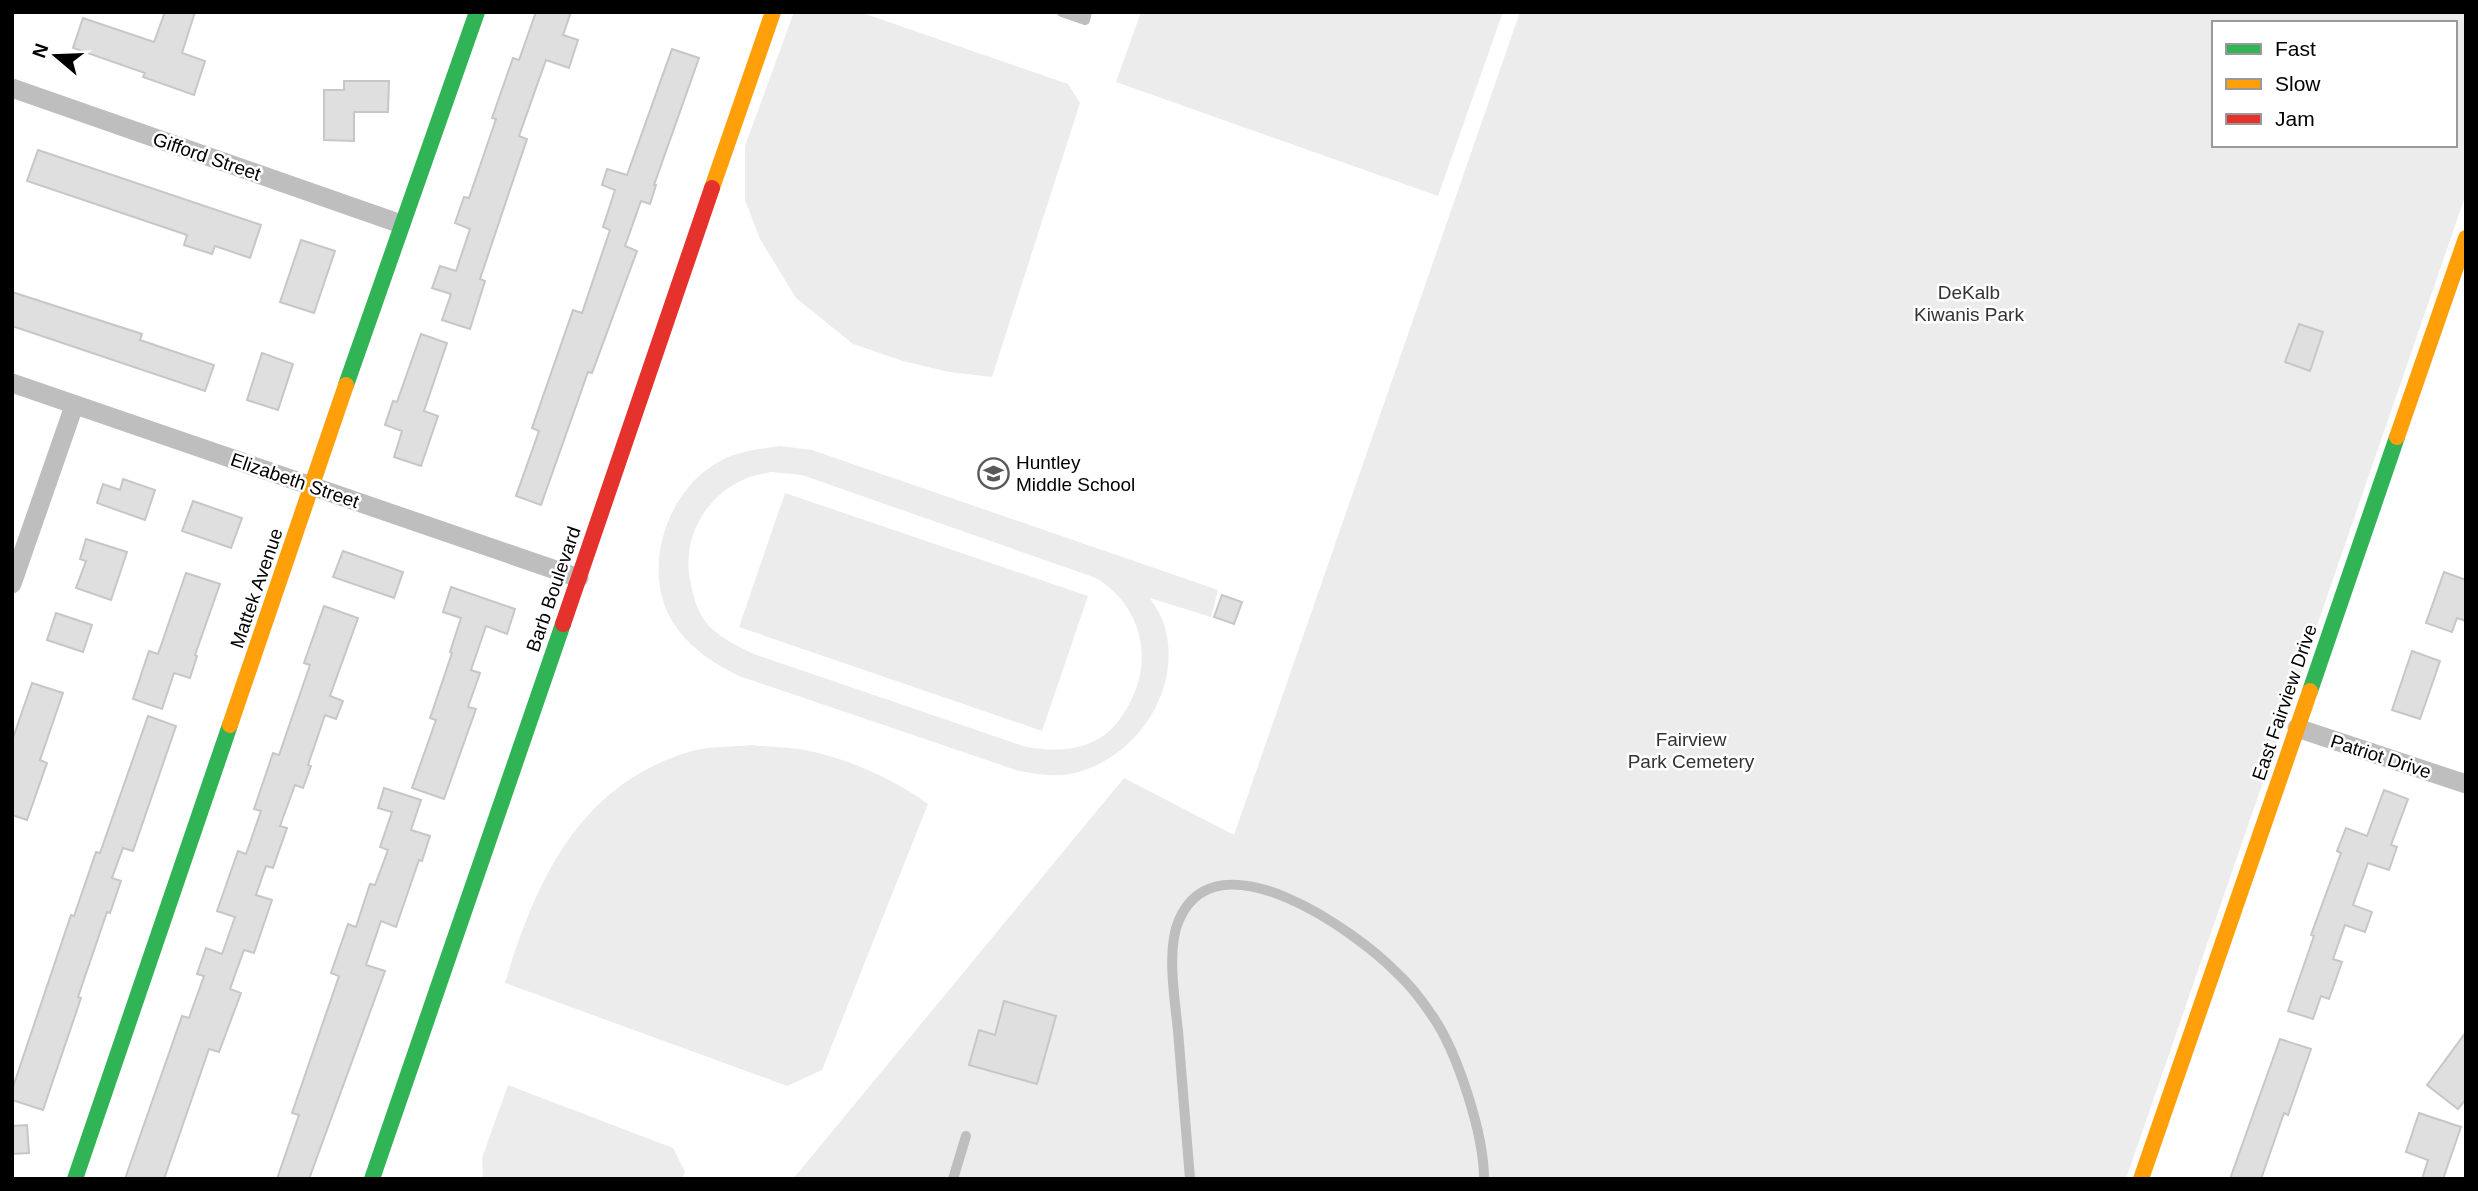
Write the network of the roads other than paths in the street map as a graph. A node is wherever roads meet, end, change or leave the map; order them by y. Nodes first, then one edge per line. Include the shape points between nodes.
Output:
1 (477, 12) edge
2 (773, 12) edge
3 (1062, 12) edge
4 (1087, 12) edge
5 (12, 88) edge
6 (401, 224) junction
7 (2466, 238) edge
8 (12, 383) edge
9 (74, 405) junction
10 (313, 486) junction
11 (579, 578) junction
12 (12, 584) edge
13 (2297, 729) junction
14 (2466, 784) edge
15 (966, 1136) dead end
16 (75, 1179) edge
17 (373, 1179) edge
18 (953, 1179) edge
19 (1190, 1179) edge
20 (1484, 1179) edge
21 (2141, 1179) edge

1 - 6 street, Mattek Avenue
2 - 11 street, Barb Boulevard
3 - 4 lane via 1085,20
5 - 6 street, Gifford Street
6 - 10 street, Mattek Avenue
7 - 13 street, East Fairview Drive
8 - 9 street, Elizabeth Street
9 - 10 street, Elizabeth Street
9 - 12 street
10 - 11 street, Elizabeth Street
10 - 16 street, Mattek Avenue
11 - 17 street, Barb Boulevard
13 - 14 street, Patriot Drive
13 - 21 street, East Fairview Drive
15 - 18 lane
19 - 20 lane via 1174,941 1186,907 1203,891 1230,883 1278,895 1332,921 1383,960 1415,993 1444,1034 1462,1078

